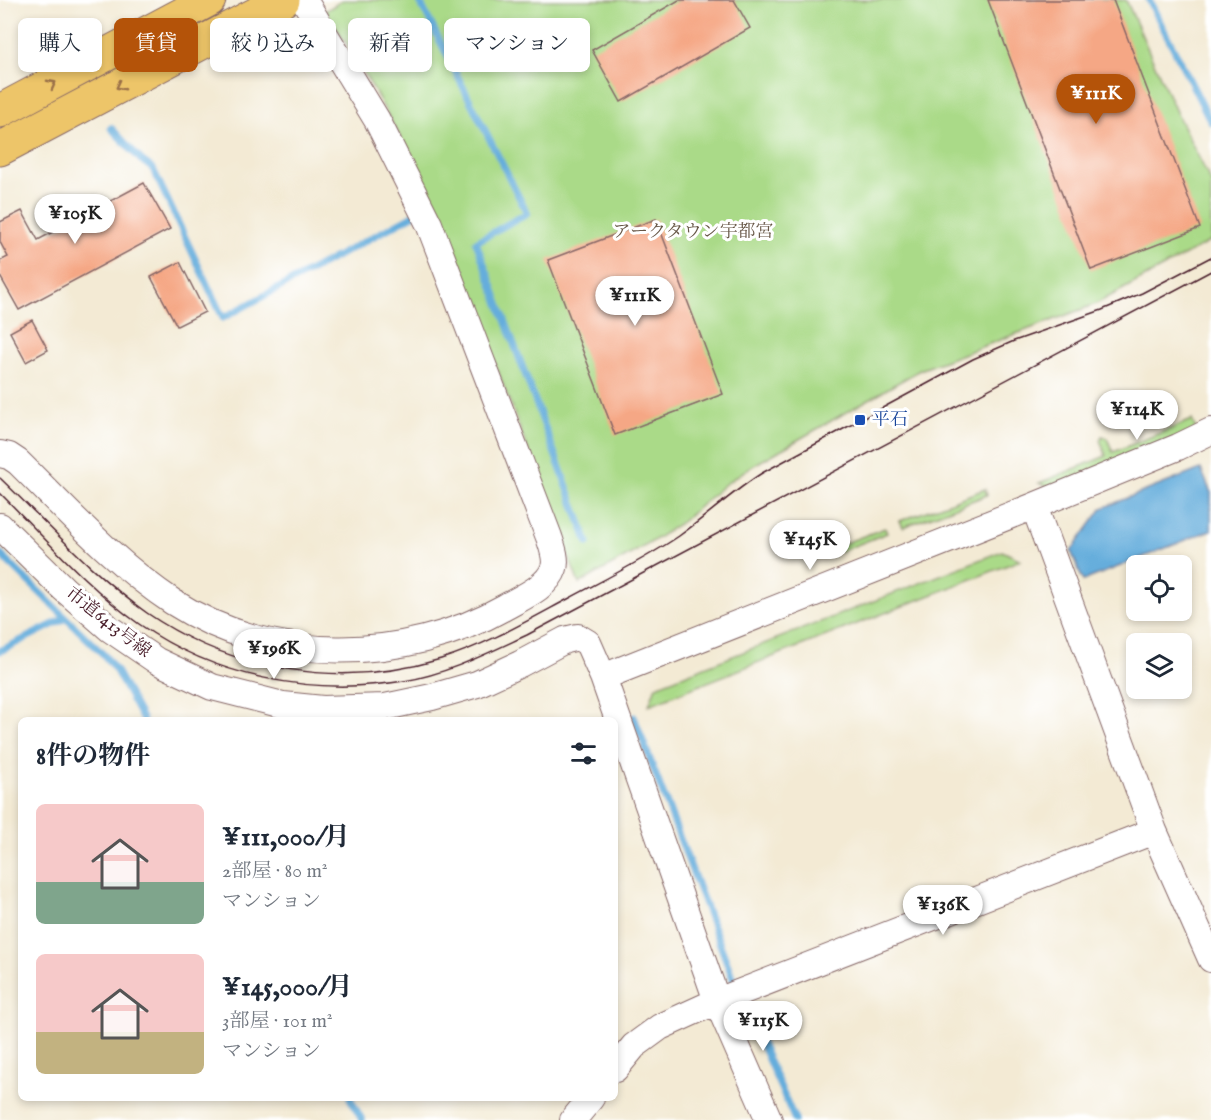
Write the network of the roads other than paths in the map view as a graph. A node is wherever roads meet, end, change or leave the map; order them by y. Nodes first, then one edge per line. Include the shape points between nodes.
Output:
1 (209, 0) edge
2 (283, 0) edge
3 (304, 0) edge
4 (0, 111) edge
5 (0, 149) edge
6 (1211, 431) edge
7 (0, 454) edge
8 (1034, 506) junction
9 (0, 526) edge
10 (603, 677) junction
11 (616, 717) edge
12 (618, 723) edge
13 (1154, 831) junction
14 (1211, 959) edge
15 (709, 1005) junction
16 (618, 1065) edge
17 (589, 1101) edge
18 (573, 1120) edge
19 (769, 1120) edge

4 -> 1 main road
2 -> 5 main road
3 - 7 street via 377,120 429,224 549,537 555,568 533,591 500,610 415,642 346,650 264,641 212,623 173,602 136,575 18,462
6 - 8 street
8 - 10 street
8 - 13 street
9 - 10 street, 市道6413号線 via 110,629 157,661 212,687 283,705 323,709 385,707 432,697 477,684 578,637 588,643
10 - 11 street
12 - 15 street
13 - 14 street
13 - 15 street
15 - 16 street via 660,1027 634,1046
15 - 19 street
17 - 18 street

